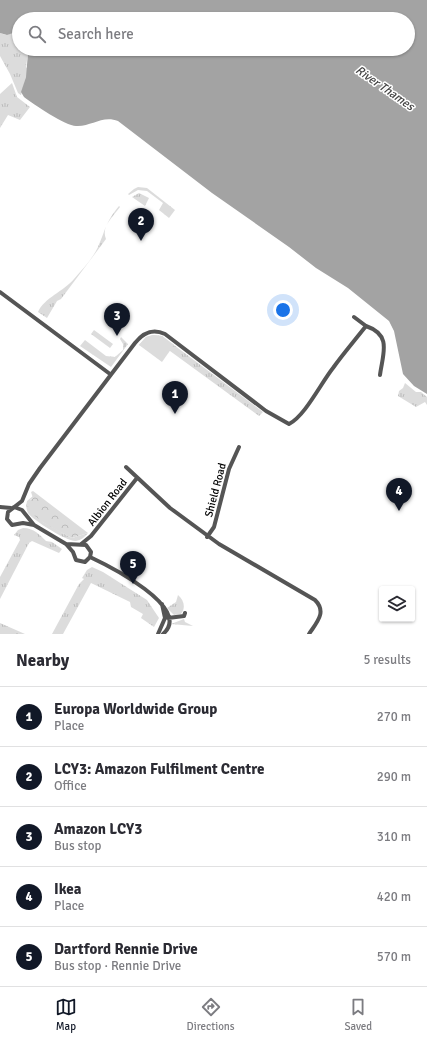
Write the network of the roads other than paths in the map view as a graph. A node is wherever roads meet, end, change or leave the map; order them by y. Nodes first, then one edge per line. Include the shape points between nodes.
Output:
1 (0, 292) edge
2 (354, 317) dead end
3 (366, 326) junction
4 (110, 374) junction
5 (380, 375) dead end
6 (239, 447) dead end
7 (126, 467) dead end
8 (137, 478) junction
9 (23, 499) junction
10 (0, 508) edge
11 (13, 508) junction
12 (22, 510) junction
13 (24, 515) junction
14 (6, 517) junction
15 (20, 524) junction
16 (34, 525) junction
17 (91, 536) junction
18 (207, 536) junction
19 (66, 544) junction
20 (79, 545) junction
21 (90, 549) junction
22 (73, 552) junction
23 (90, 557) junction
24 (185, 613) dead end
25 (167, 618) junction
26 (158, 634) edge
27 (162, 634) edge
28 (309, 634) edge

1 - 4 street
2 - 3 street
3 - 4 street via 306,406 289,424 266,411 161,332 149,332 140,336
3 - 5 street via 375,329 384,340
4 - 9 street via 40,468
6 - 18 street, Shield Road via 229,468 214,527
7 - 8 street
8 - 17 street, Albion Road
8 - 18 street via 170,508
9 - 11 street
9 - 12 street
10 - 11 street
10 - 14 street
11 - 12 street
11 - 14 street
12 - 13 street
13 - 15 street via 24,520
13 - 16 street
14 - 15 street via 12,525
15 - 16 street
16 - 19 street
17 - 20 street, Albion Road
17 - 21 street, Albion Road
18 - 28 street via 315,600 320,605 320,617
19 - 20 street
19 - 22 street
20 - 21 street via 86,545
20 - 22 street
21 - 23 street
22 - 23 street via 74,558 79,562 85,562
23 - 25 street via 113,568 141,587 165,607
24 - 25 street via 184,616
25 - 26 street
25 - 27 street via 167,628

